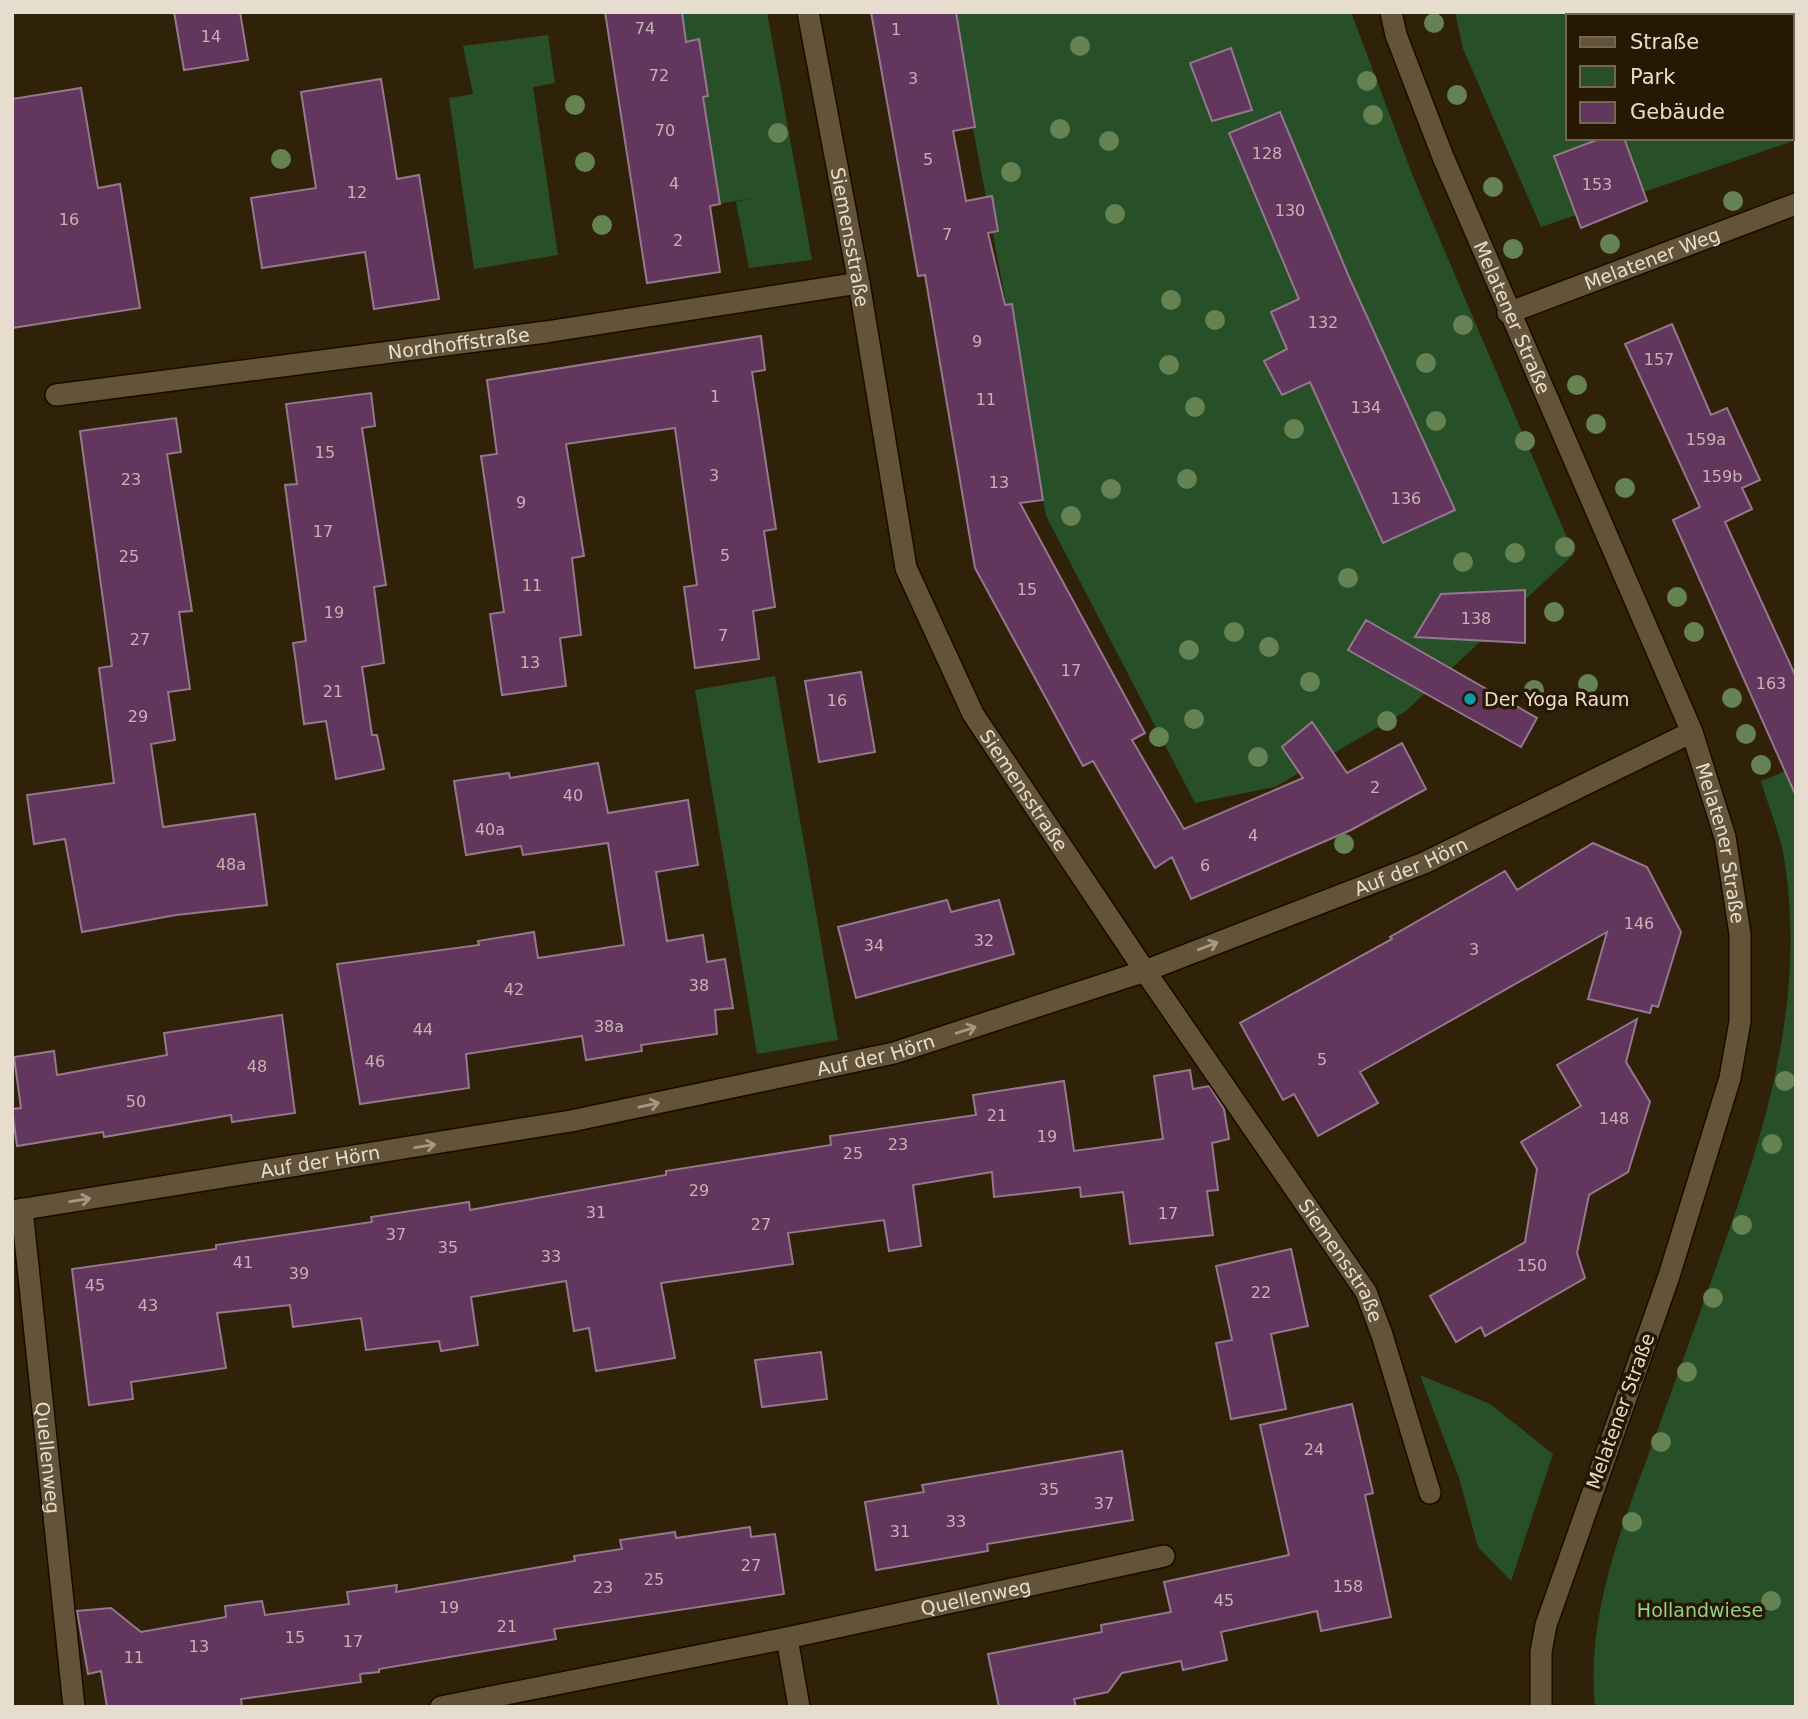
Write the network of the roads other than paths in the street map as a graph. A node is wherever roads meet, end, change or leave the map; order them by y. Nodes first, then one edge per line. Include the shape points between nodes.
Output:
1 (808, 12) edge
2 (1391, 12) edge
3 (1796, 204) edge
4 (859, 283) junction
5 (1508, 313) junction
6 (56, 396) dead end
7 (1692, 732) junction
8 (1144, 971) junction
9 (17, 1210) edge
10 (1430, 1493) dead end
11 (1164, 1556) dead end
12 (787, 1637) junction
13 (74, 1707) edge
14 (440, 1707) edge
15 (799, 1707) edge
16 (1541, 1707) edge

1 - 4 street, Siemensstraße
2 - 5 street, Melatener Straße via 1443,157
3 - 5 street, Melatener Weg
4 - 6 street, Nordhoffstraße via 537,333
4 - 8 street, Siemensstraße via 906,568 973,714
5 - 7 street, Melatener Straße
8 -> 7 street, Auf der Hörn via 1424,863
7 - 16 street, Melatener Straße via 1725,837 1740,934 1740,1021 1730,1079 1676,1254 1546,1625
9 -> 8 street, Auf der Hörn via 571,1121 853,1062 894,1053
8 - 10 street, Siemensstraße via 1366,1292
9 - 13 street, Quellenweg
11 - 12 street, Quellenweg
12 - 14 street, Quellenweg
12 - 15 street

